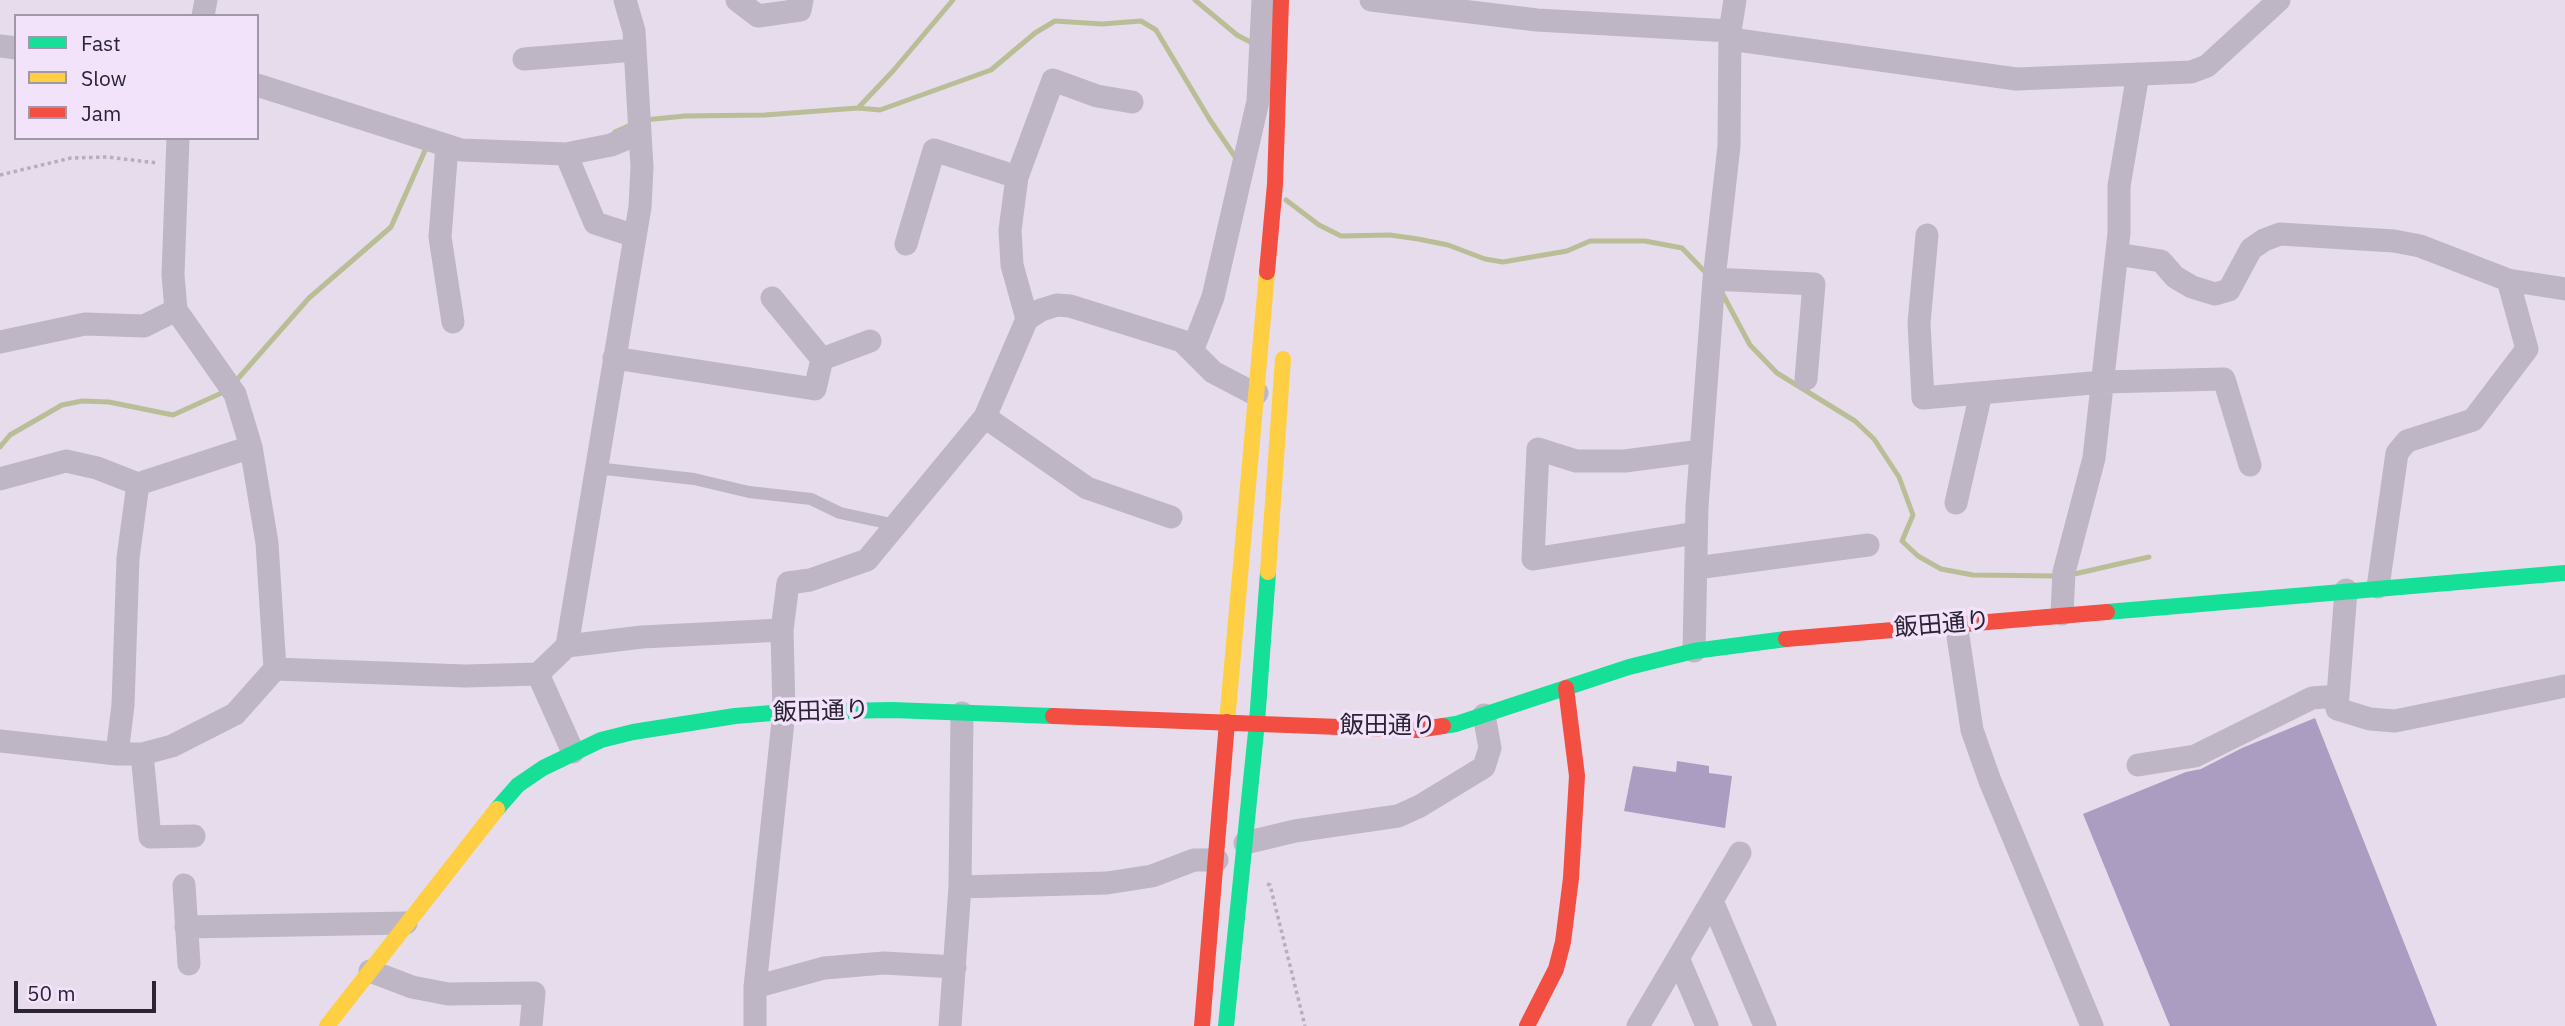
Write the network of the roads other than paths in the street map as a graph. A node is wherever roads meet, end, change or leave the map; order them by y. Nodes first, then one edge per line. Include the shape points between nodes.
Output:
1 (625, 0) edge
2 (737, 0) edge
3 (802, 0) edge
4 (1263, 0) edge
5 (1281, 0) edge
6 (1371, 0) edge
7 (1735, 0) edge
8 (2279, 0) edge
9 (1730, 35) junction
10 (635, 50) junction
11 (524, 59) dead end
12 (2138, 74) junction
13 (259, 86) edge
14 (1132, 102) dead end
15 (640, 133) junction
16 (178, 140) edge
17 (447, 146) junction
18 (566, 154) junction
19 (1017, 177) junction
20 (1927, 235) dead end
21 (635, 236) junction
22 (906, 244) dead end
23 (2117, 254) junction
24 (1714, 279) junction
25 (2508, 280) junction
26 (2565, 289) edge
27 (772, 298) dead end
28 (176, 310) junction
29 (1027, 319) junction
30 (453, 322) dead end
31 (0, 341) edge
32 (870, 341) dead end
33 (1284, 342) dead end
34 (1192, 351) junction
35 (614, 358) junction
36 (822, 359) junction
37 (1806, 379) dead end
38 (2103, 382) junction
39 (1257, 393) junction
40 (1981, 393) junction
41 (985, 417) junction
42 (251, 447) junction
43 (1701, 451) junction
44 (2250, 465) dead end
45 (596, 468) junction
46 (0, 479) edge
47 (138, 484) junction
48 (1956, 503) dead end
49 (1171, 517) dead end
50 (896, 525) junction
51 (1696, 533) junction
52 (1868, 544) dead end
53 (1696, 568) junction
54 (2565, 573) edge
55 (2378, 587) junction
56 (2346, 590) junction
57 (2063, 614) junction
58 (1956, 623) junction
59 (782, 631) junction
60 (567, 646) junction
61 (1693, 651) junction
62 (275, 669) junction
63 (538, 674) junction
64 (2565, 686) edge
65 (1566, 688) junction
66 (2338, 696) junction
67 (784, 712) junction
68 (962, 713) junction
69 (1484, 715) junction
70 (1228, 722) junction
71 (1257, 722) junction
72 (0, 741) edge
73 (573, 752) junction
74 (117, 754) junction
75 (142, 754) junction
76 (2138, 765) dead end
77 (194, 836) dead end
78 (1245, 843) junction
79 (1740, 853) dead end
80 (1217, 860) junction
81 (184, 885) dead end
82 (960, 887) junction
83 (1712, 901) junction
84 (406, 923) junction
85 (186, 927) junction
86 (1678, 958) junction
87 (189, 964) dead end
88 (955, 967) junction
89 (370, 971) junction
90 (755, 987) junction
91 (327, 1026) edge
92 (531, 1026) edge
93 (755, 1026) edge
94 (950, 1026) edge
95 (1202, 1026) edge
96 (1226, 1026) edge
97 (1527, 1026) edge
98 (1638, 1026) edge
99 (1707, 1026) edge
100 (1765, 1026) edge
101 (2092, 1026) edge

1 - 10 street
2 - 3 street via 758,16 800,10
4 - 34 street via 1258,100 1213,297
5 - 39 main road via 1275,184
6 - 9 street via 1537,20
7 - 9 street
8 - 12 street via 2207,66 2191,72
9 - 12 street via 2016,79
9 - 24 street via 1729,146
10 - 11 street
10 - 15 street
12 - 23 street via 2119,186
13 - 17 street
14 - 19 street via 1097,96 1053,80
15 - 18 street via 611,145
15 - 21 street via 642,166
16 - 28 street
17 - 18 street
17 - 30 street via 440,237
18 - 21 street via 596,223
19 - 22 street via 934,150
19 - 29 street via 1010,230 1012,265
20 - 40 street via 1919,323 1923,398
21 - 35 street
23 - 25 street via 2161,261 2175,277 2215,294 2229,290 2251,248 2280,234 2420,246
23 - 38 street
24 - 37 street via 1814,284
24 - 43 street
25 - 26 street
25 - 55 street via 2527,349 2473,420 2407,441 2397,453
27 - 36 street
28 - 31 street via 144,327 85,324
28 - 42 street via 235,394
29 - 34 street via 1057,305 1070,306 1182,341
29 - 41 street
32 - 36 street
33 - 71 main road
34 - 39 street via 1213,372
35 - 36 street via 815,389
35 - 45 street
38 - 40 street
38 - 44 street via 2224,379
38 - 57 street via 2094,458 2064,572
39 - 70 main road
40 - 48 street
41 - 49 street via 1087,488
41 - 50 street
42 - 47 street
42 - 62 street via 267,543
43 - 51 street
43 - 51 street via 1625,461 1576,461 1538,449 1533,559
45 - 50 lane via 811,499 841,513
45 - 60 street
46 - 47 street via 66,461
47 - 74 street via 128,558
50 - 59 street via 867,560 788,583
51 - 53 street
52 - 53 street
53 - 61 street
54 - 55 main road, 飯田通り
55 - 56 main road, 飯田通り
56 - 57 main road, 飯田通り
56 - 66 street
57 - 58 main road, 飯田通り
58 - 61 main road, 飯田通り via 1759,640
58 - 101 street via 1977,743
59 - 60 street via 642,637
59 - 67 street
60 - 63 street
61 - 65 main road, 飯田通り
62 - 63 street
62 - 75 street via 235,714 172,746
63 - 73 street
64 - 66 street via 2395,721 2337,709
65 - 69 main road, 飯田通り
65 - 97 main road via 1577,776 1571,878 1556,969
66 - 76 street via 2312,698 2195,756
67 - 68 main road, 飯田通り
67 - 73 main road, 飯田通り via 633,732
67 - 90 street
68 - 70 main road, 飯田通り
68 - 82 street
69 - 71 main road, 飯田通り via 1417,730
69 - 78 street via 1490,748 1484,766 1420,806 1398,816
70 - 71 main road, 飯田通り
70 - 80 main road
71 - 78 main road
72 - 74 street
73 - 84 main road, 飯田通り via 518,785
74 - 75 street
75 - 77 street via 150,837
78 - 96 main road
79 - 83 street
80 - 82 street via 1194,860 1152,876 1107,883
80 - 95 main road
81 - 85 street
82 - 88 street
83 - 86 street
83 - 100 street
84 - 85 street
84 - 89 main road, 飯田通り
85 - 87 street
86 - 98 street
86 - 99 street
88 - 90 street via 884,963 824,968
88 - 94 street
89 - 91 main road, 飯田通り
89 - 92 street via 448,994 534,993
90 - 93 street

